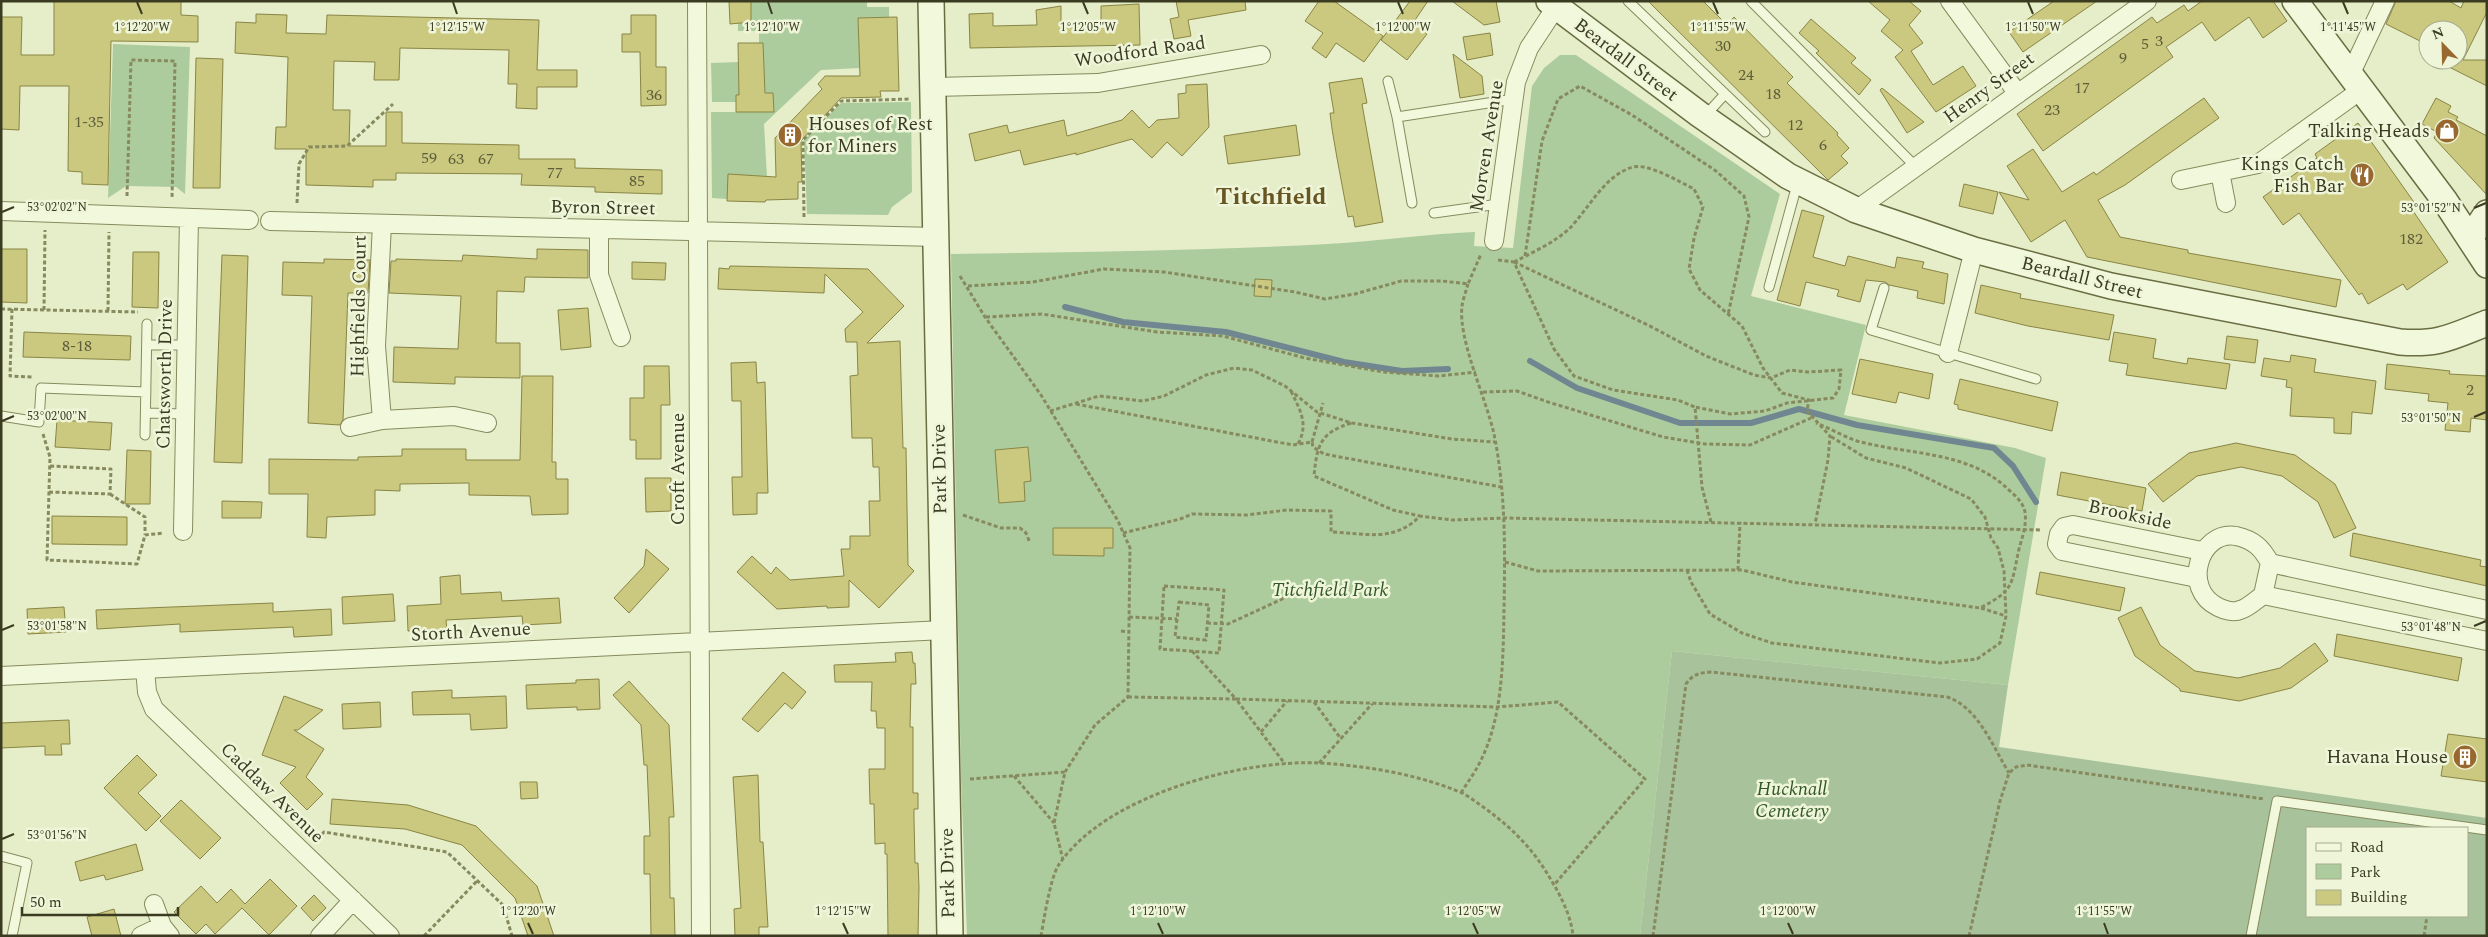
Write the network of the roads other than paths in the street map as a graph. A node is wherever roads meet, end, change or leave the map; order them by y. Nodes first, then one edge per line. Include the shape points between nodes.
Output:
1 (697, 1) edge
2 (931, 1) edge
3 (1628, 1) edge
4 (1751, 1) edge
5 (1950, 1) edge
6 (2147, 1) edge
7 (2295, 1) edge
8 (2385, 1) edge
9 (1552, 4) edge
10 (1262, 54) dead end
11 (1388, 81) dead end
12 (2355, 82) junction
13 (924, 93) junction
14 (1725, 94) junction
15 (2018, 94) junction
16 (1514, 100) junction
17 (1397, 117) junction
18 (1704, 118) junction
19 (1765, 132) dead end
20 (1916, 166) junction
21 (2220, 172) junction
22 (2181, 180) dead end
23 (1798, 181) junction
24 (1412, 203) dead end
25 (2226, 203) dead end
26 (1499, 204) junction
27 (1856, 210) junction
28 (1, 211) edge
29 (1434, 213) dead end
30 (2487, 213) edge
31 (190, 218) junction
32 (249, 220) dead end
33 (270, 221) dead end
34 (382, 224) junction
35 (599, 229) junction
36 (698, 232) junction
37 (2470, 237) junction
38 (936, 238) junction
39 (1494, 241) road end
40 (1974, 250) junction
41 (2487, 265) edge
42 (1769, 287) dead end
43 (1884, 288) dead end
44 (2487, 323) edge
45 (147, 324) dead end
46 (621, 337) dead end
47 (146, 345) junction
48 (187, 346) junction
49 (1948, 353) junction
50 (2036, 379) dead end
51 (146, 392) junction
52 (146, 413) junction
53 (185, 414) junction
54 (1, 416) edge
55 (382, 420) junction
56 (487, 423) dead end
57 (350, 426) dead end
58 (145, 435) dead end
59 (183, 531) road end
60 (2202, 552) junction
61 (2270, 564) junction
62 (2197, 578) junction
63 (2263, 595) junction
64 (2487, 610) edge
65 (944, 630) junction
66 (2487, 641) edge
67 (700, 642) junction
68 (146, 669) junction
69 (1, 676) edge
70 (2465, 827) edge
71 (2468, 827) edge
72 (2487, 830) edge
73 (1, 856) edge
74 (353, 900) junction
75 (154, 904) dead end
76 (166, 931) edge
77 (12, 936) edge
78 (141, 936) edge
79 (320, 936) edge
80 (390, 936) edge
81 (701, 936) edge
82 (950, 936) edge
83 (2251, 936) edge

1 - 36 street, Croft Avenue
2 - 13 street, Park Drive
3 - 14 lane, Beardall Street
4 - 20 lane
5 - 15 street
6 - 15 street, Henry Street
7 - 12 street
8 - 12 street
9 - 16 street, Morven Avenue via 1529,48 1516,82
9 - 18 street, Beardall Street
10 - 13 street, Woodford Road via 1098,83
11 - 17 lane
12 - 21 street via 2258,164
12 - 37 street
13 - 38 street, Park Drive
14 - 18 lane
14 - 19 lane, Beardall Street
15 - 20 street, Henry Street
16 - 17 lane
16 - 26 street, Morven Avenue
17 - 24 lane
18 - 23 street, Beardall Street
20 - 27 street, Henry Street
21 - 22 street
21 - 25 street
23 - 27 street, Beardall Street
23 - 42 lane
26 - 29 lane
26 - 39 street, Morven Avenue
27 - 40 street, Beardall Street
28 - 31 street
30 - 37 street
31 - 32 street
31 - 48 street, Chatsworth Drive
33 - 34 street, Byron Street
34 - 35 street, Byron Street
34 - 55 street, Highfields Court via 376,346
35 - 36 street, Byron Street
35 - 46 street via 599,275
36 - 38 street, Byron Street
36 - 67 street, Croft Avenue
37 - 41 street
38 - 65 street, Park Drive
40 - 44 street, Beardall Street via 2110,286 2400,342 2426,344 2449,339
40 - 49 street
43 - 49 lane via 1872,330
45 - 47 lane
47 - 48 lane
47 - 51 lane
48 - 53 street, Chatsworth Drive
49 - 50 lane
51 - 52 lane
51 - 54 lane via 41,388 39,422
52 - 53 lane
52 - 58 lane
53 - 59 street, Chatsworth Drive
55 - 56 street via 454,416
55 - 57 street
60 - 61 street via 2215,540 2232,536 2248,539 2262,549
60 - 62 street
60 - 62 street, Brookside via 2073,525 2064,527 2057,544 2062,551
61 - 63 street
61 - 64 street
62 - 63 street via 2200,591 2210,603 2224,610 2240,611
63 - 66 street
65 - 67 street, Storth Avenue
65 - 82 street, Park Drive
67 - 68 street, Storth Avenue
67 - 81 street, Croft Avenue
68 - 69 street, Storth Avenue
68 - 74 street, Caddaw Avenue via 147,692 154,709
70 - 83 lane via 2277,801
71 - 72 lane
73 - 77 lane via 27,863
74 - 79 street
74 - 80 street, Caddaw Avenue
75 - 76 street
76 - 78 street

